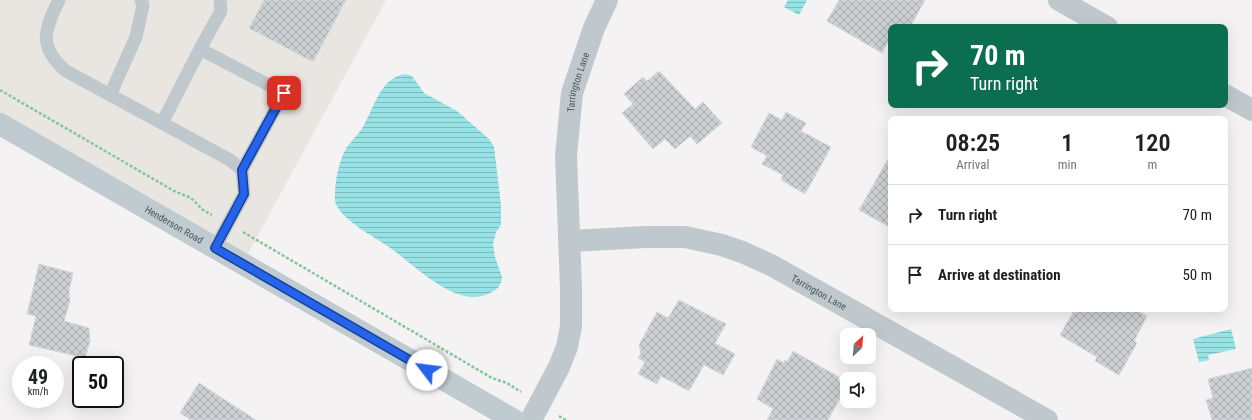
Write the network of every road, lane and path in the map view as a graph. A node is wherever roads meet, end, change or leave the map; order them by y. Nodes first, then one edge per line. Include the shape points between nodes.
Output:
1 (59, 0) edge
2 (141, 0) edge
3 (220, 0) edge
4 (607, 0) edge
5 (1059, 0) edge
6 (1102, 24) edge
7 (200, 49) junction
8 (0, 90) edge
9 (110, 95) junction
10 (1228, 97) edge
11 (1252, 110) edge
12 (162, 123) junction
13 (0, 124) edge
14 (242, 170) junction
15 (228, 224) junction
16 (570, 242) junction
17 (215, 248) junction
18 (507, 383) dead end
19 (514, 420) edge
20 (531, 420) edge
21 (1047, 420) edge

1 - 9 lane via 46,34 53,60 66,71
2 - 9 lane via 143,5 136,37
3 - 7 lane via 221,12
4 - 16 street, Tarrington Lane via 594,28 572,93 566,156
5 - 6 street
7 - 12 lane
7 - 14 lane via 284,93
8 - 15 path via 168,188 191,198 202,210
9 - 12 lane
10 - 11 street
12 - 14 lane via 230,160
13 - 17 main road, Henderson Road
14 - 15 lane via 244,194
15 - 17 lane
15 - 18 path via 492,378
16 - 20 street, Tarrington Lane via 571,326 567,347
16 - 21 street, Tarrington Lane via 685,237 742,252 778,269
17 - 19 main road, Henderson Road

